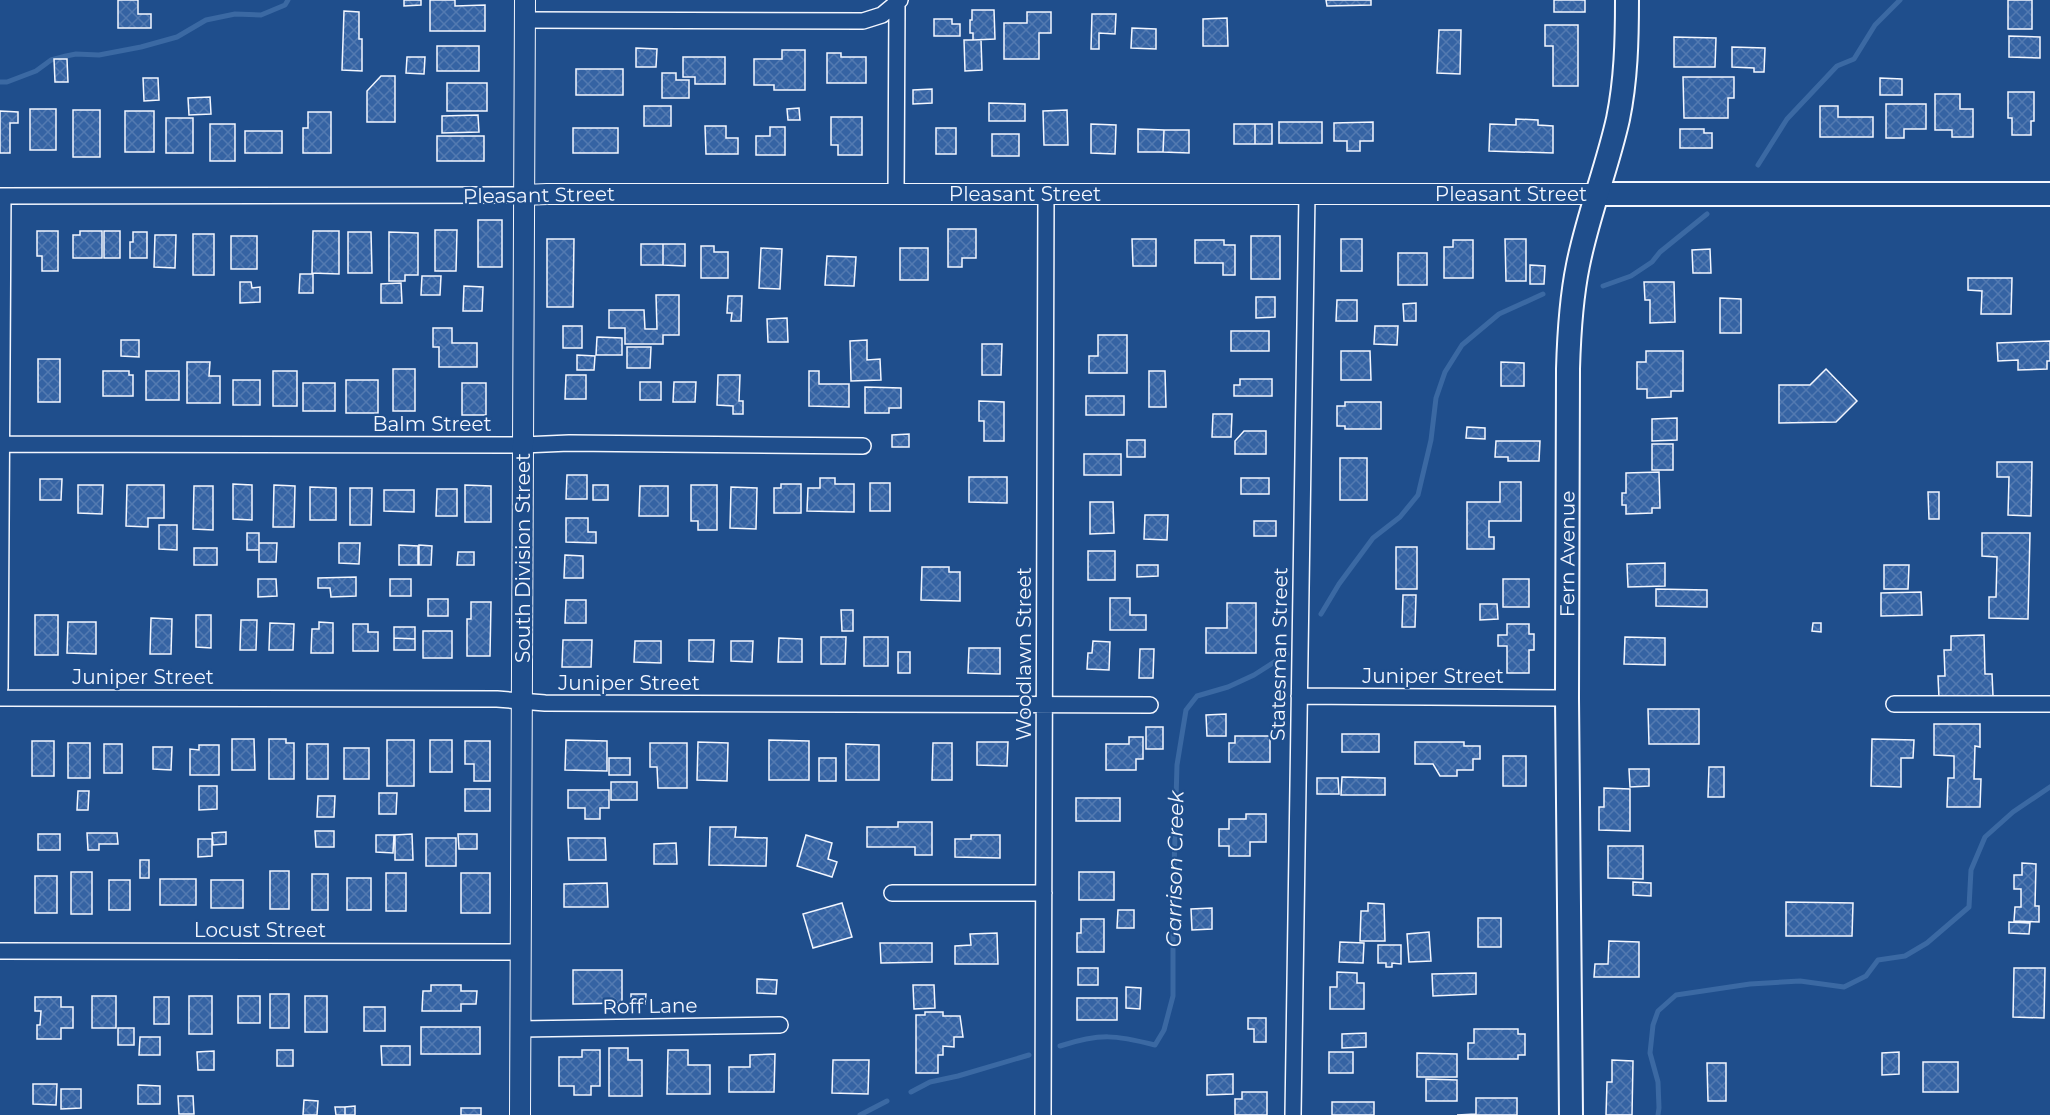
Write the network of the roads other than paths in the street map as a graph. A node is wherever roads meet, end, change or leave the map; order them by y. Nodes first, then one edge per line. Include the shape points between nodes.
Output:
1 (1627, 0) edge
2 (898, 2) edge
3 (525, 10) edge
4 (896, 193) junction
5 (1046, 193) junction
6 (1307, 193) junction
7 (1597, 194) junction
8 (2050, 194) edge
9 (524, 195) junction
10 (2, 196) edge
11 (1, 444) edge
12 (524, 445) junction
13 (863, 446) dead end
14 (0, 688) edge
15 (1299, 696) junction
16 (0, 698) edge
17 (1567, 698) junction
18 (521, 701) junction
19 (2050, 704) edge
20 (1044, 705) junction
21 (1150, 705) dead end
22 (1894, 705) dead end
23 (892, 893) dead end
24 (1044, 893) junction
25 (0, 951) edge
26 (520, 952) junction
27 (780, 1025) dead end
28 (520, 1029) junction
29 (519, 1115) edge
30 (1043, 1115) edge
31 (1293, 1115) edge
32 (1571, 1115) edge

1 - 7 main road, Fern Avenue via 1627,46 1620,106
2 - 3 street via 882,15 863,21
2 - 4 street
3 - 9 street, South Division Street
4 - 5 street, Pleasant Street
4 - 9 street, Pleasant Street
5 - 6 street, Pleasant Street
5 - 20 street, Woodlawn Street
6 - 7 street, Pleasant Street
6 - 15 street, Statesman Street
7 - 8 main road, Pleasant Street
7 - 17 main road, Fern Avenue via 1578,263 1569,332
9 - 10 street, Pleasant Street
9 - 12 street, South Division Street
10 - 11 street
11 - 12 street, Balm Street
11 - 14 street
12 - 13 street, Balm Street via 569,442
12 - 18 street, South Division Street
15 - 17 street, Juniper Street
15 - 31 street, Statesman Street
16 - 18 street, Juniper Street
17 - 32 main road, Fern Avenue
18 - 20 street, Juniper Street
18 - 26 street, South Division Street
19 - 22 street
20 - 21 street, Juniper Street
20 - 24 street, Woodlawn Street
23 - 24 street
24 - 30 street, Woodlawn Street
25 - 26 street, Locust Street
26 - 28 street, South Division Street
27 - 28 street, Roff Lane
28 - 29 street, South Division Street

